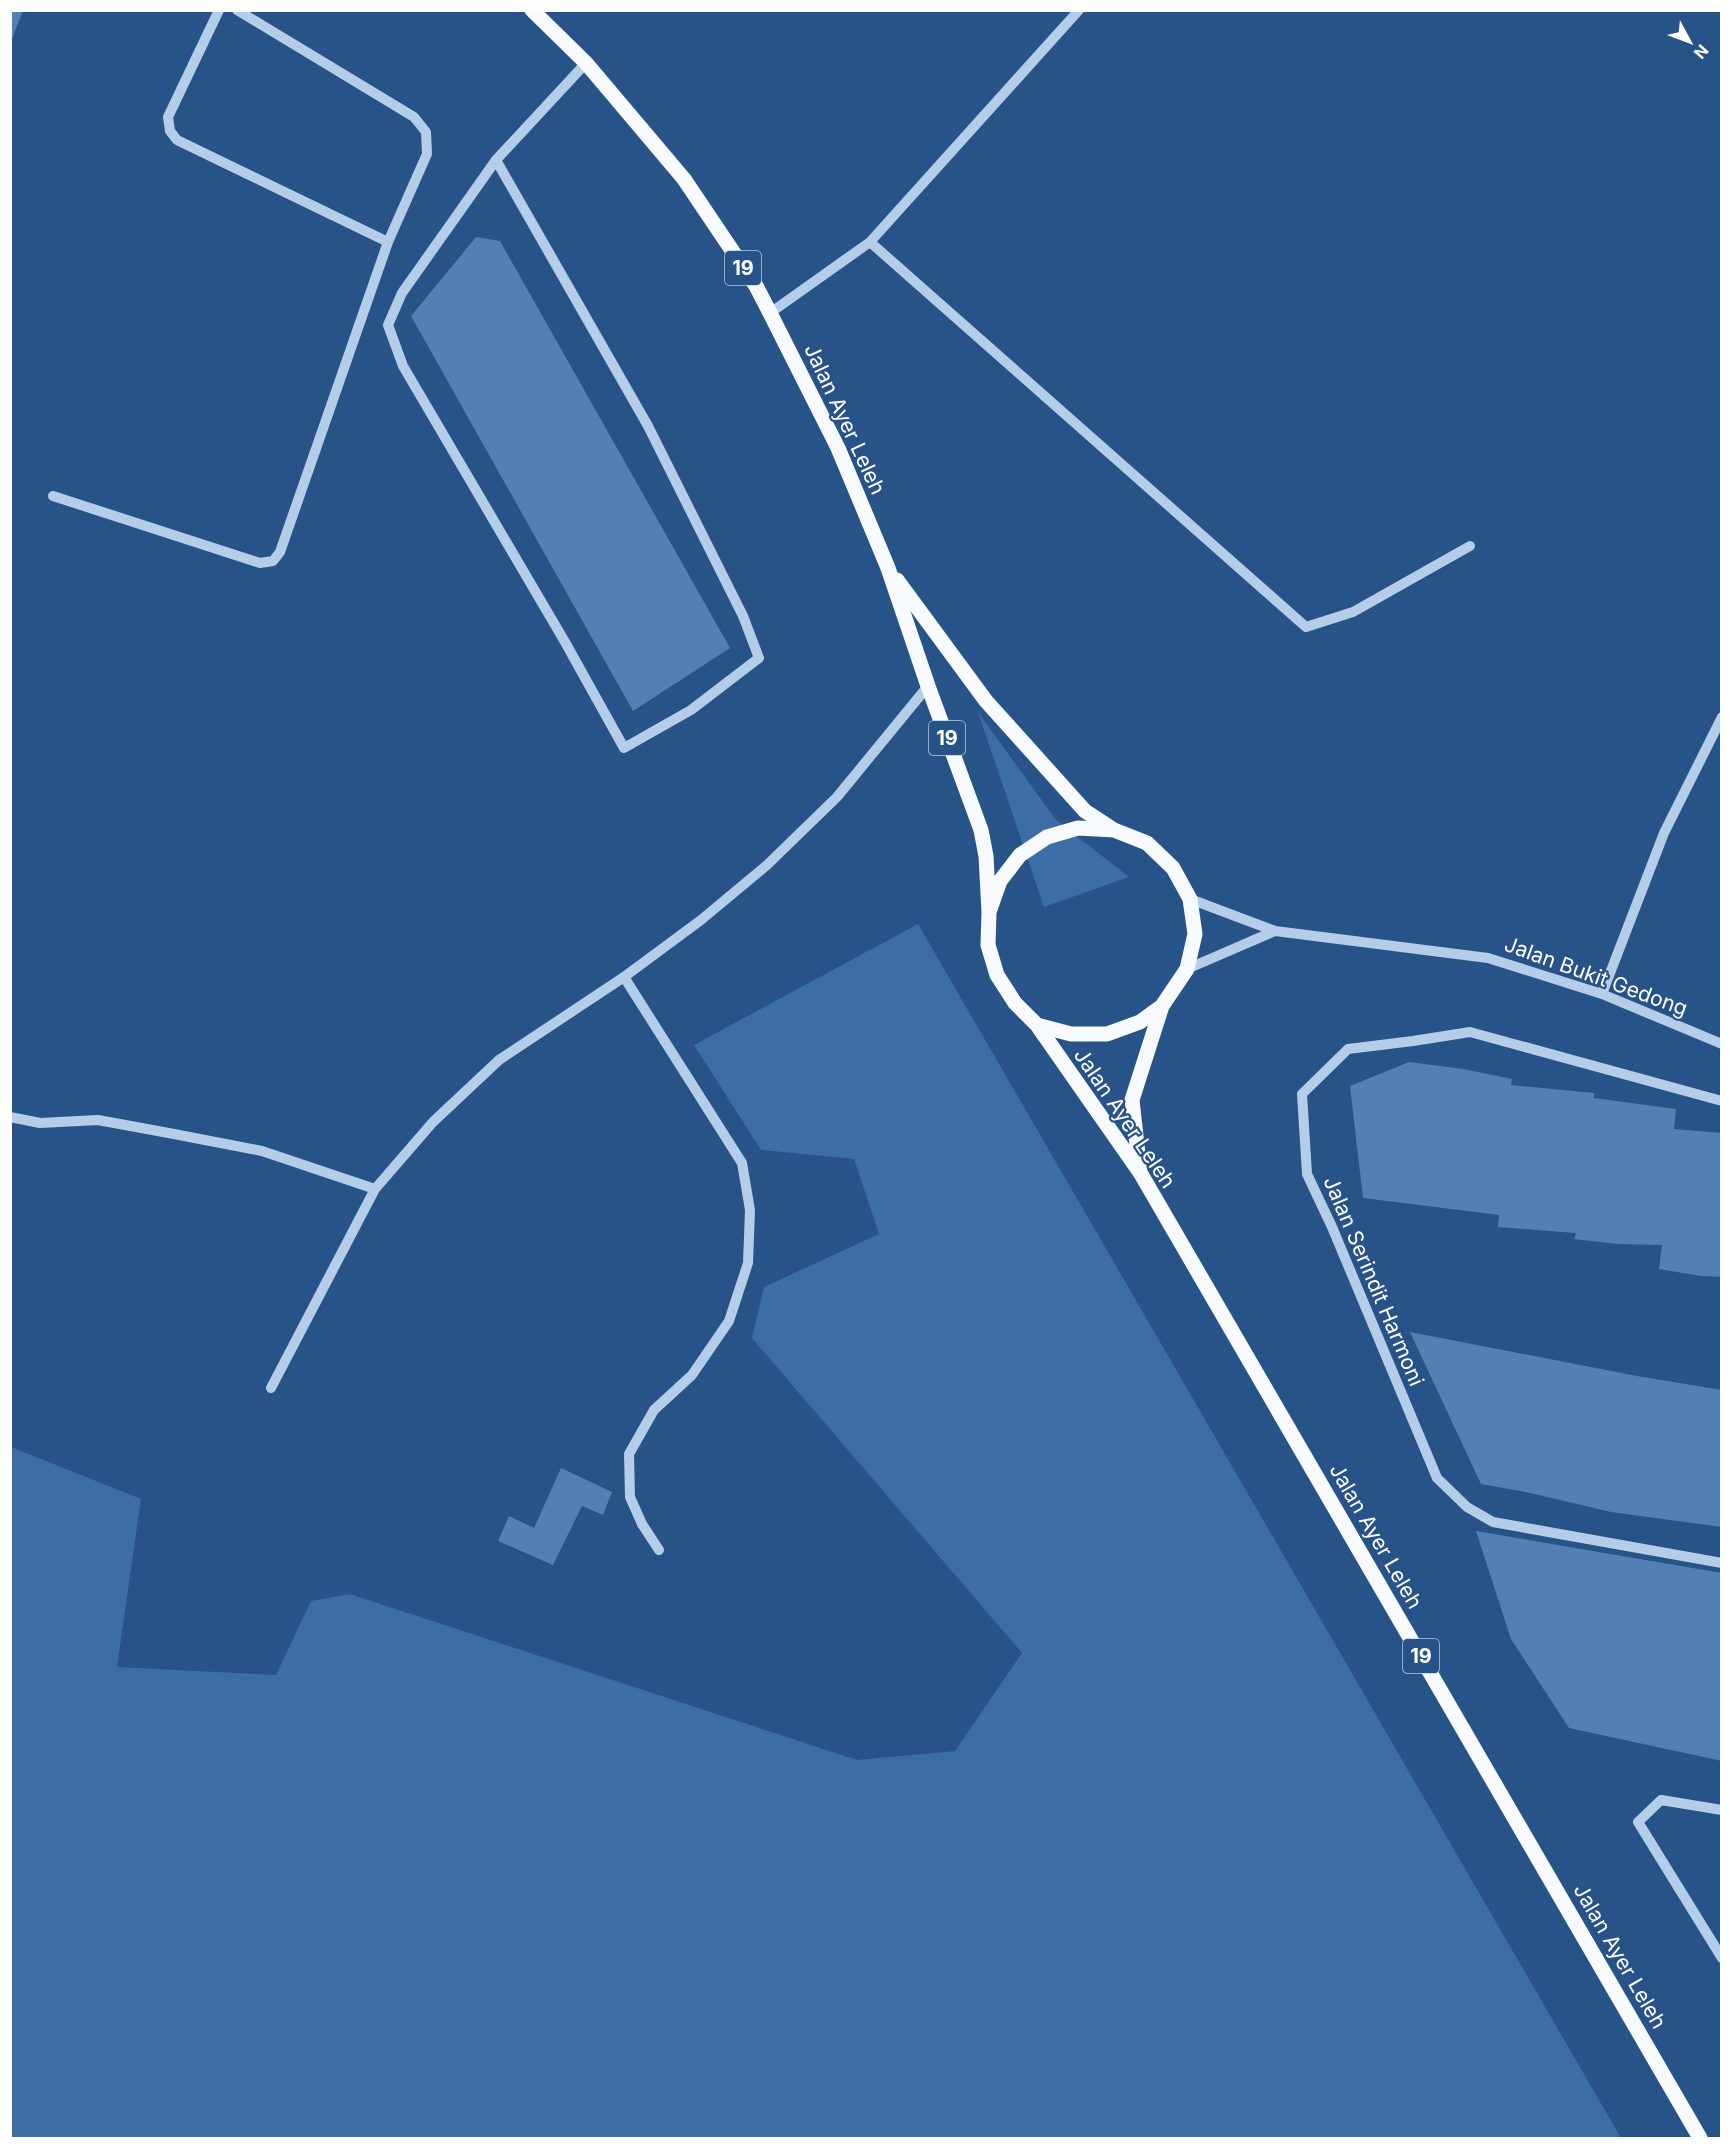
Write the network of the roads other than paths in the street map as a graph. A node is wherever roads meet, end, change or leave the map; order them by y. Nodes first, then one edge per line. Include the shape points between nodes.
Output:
1 (219, 10) edge
2 (237, 10) edge
3 (532, 10) edge
4 (1078, 10) edge
5 (586, 63) junction
6 (496, 160) junction
7 (388, 242) junction
8 (870, 242) junction
9 (770, 313) junction
10 (53, 496) dead end
11 (1470, 546) dead end
12 (888, 568) junction
13 (928, 686) junction
14 (1722, 717) edge
15 (1114, 830) junction
16 (1190, 899) junction
17 (989, 912) junction
18 (1275, 931) junction
19 (1187, 969) junction
20 (624, 977) junction
21 (1602, 994) junction
22 (1162, 1006) junction
23 (1037, 1025) junction
24 (1722, 1044) edge
25 (1722, 1101) edge
26 (10, 1117) edge
27 (1141, 1174) junction
28 (375, 1189) junction
29 (271, 1388) dead end
30 (659, 1550) dead end
31 (1722, 1563) edge
32 (1722, 1810) edge
33 (1722, 1959) edge
34 (1700, 2139) edge

1 - 7 street via 168,117 170,131 177,140
2 - 7 street via 414,117 426,132 426,154
3 - 5 main road, Jalan Ayer Leleh / 19
4 - 8 street
5 - 6 street
5 - 9 main road, Jalan Ayer Leleh / 19 via 684,179
6 - 6 street via 648,426 743,616 759,658 691,710 624,748 403,366 388,325 402,294
7 - 10 street via 280,552 273,561 260,563
8 - 9 street
8 - 11 street via 1306,627 1353,612
9 - 12 main road, Jalan Ayer Leleh / 19 via 838,448
12 - 13 main road, Jalan Ayer Leleh / 19
12 - 15 main road via 986,701 1084,811
13 - 17 main road, Jalan Ayer Leleh / 19 via 981,830
13 - 20 street via 837,797 767,865
14 - 21 street via 1664,833
15 - 16 main road via 1147,843 1173,868
15 - 17 main road via 1078,828 1047,837 1020,855 1000,881
16 - 18 street, Jalan Bukit Gedong
16 - 19 main road via 1195,934
17 - 23 main road via 988,945 997,975
18 - 19 street
18 - 21 street, Jalan Bukit Gedong via 1488,958
19 - 22 main road
20 - 28 street via 499,1060 433,1122
20 - 30 street via 742,1163 750,1210 748,1263 729,1321 692,1375 654,1410 629,1454 630,1497
21 - 24 street, Jalan Bukit Gedong
22 - 23 main road via 1140,1022 1107,1034 1071,1034
22 - 27 main road via 1132,1100
23 - 27 main road, Jalan Ayer Leleh / 19
25 - 31 street, Jalan Serindit Harmoni via 1470,1032 1348,1049 1302,1094 1307,1174 1437,1479 1467,1507 1493,1522
26 - 28 street via 40,1123 98,1120 185,1136 261,1151
27 - 34 main road, Jalan Ayer Leleh / 19
28 - 29 street
32 - 33 street via 1661,1800 1638,1822

